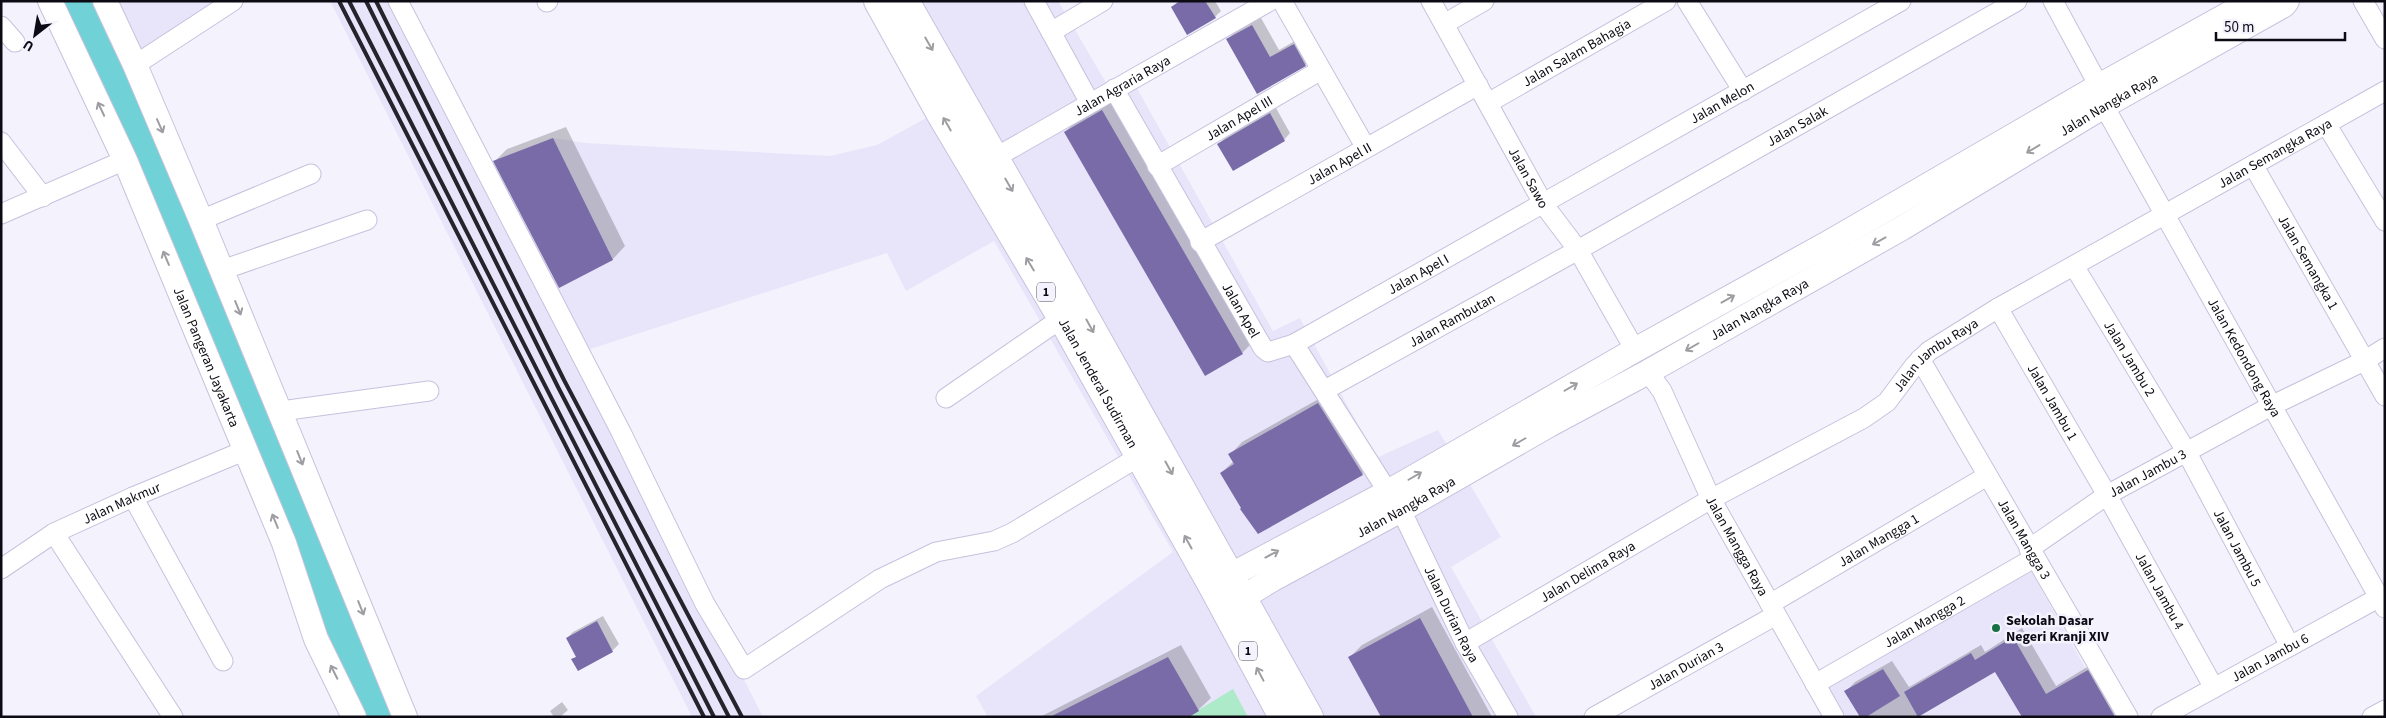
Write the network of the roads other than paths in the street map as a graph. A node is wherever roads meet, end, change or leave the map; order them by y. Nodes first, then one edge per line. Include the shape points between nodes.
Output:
1 (50, 1) edge
2 (105, 1) edge
3 (233, 1) edge
4 (398, 1) edge
5 (878, 1) edge
6 (905, 1) edge
7 (1034, 1) edge
8 (1103, 1) edge
9 (1270, 1) edge
10 (1282, 1) edge
11 (1431, 1) edge
12 (1484, 1) edge
13 (1666, 1) edge
14 (1687, 1) edge
15 (1901, 1) edge
16 (2017, 1) edge
17 (2053, 1) edge
18 (2252, 1) edge
19 (2286, 1) edge
20 (2363, 1) edge
21 (1444, 24) junction
22 (1, 26) edge
23 (1050, 32) junction
24 (2384, 38) edge
25 (16, 42) dead end
26 (2196, 44) junction
27 (135, 66) junction
28 (1321, 70) junction
29 (1478, 85) junction
30 (1114, 89) junction
31 (1743, 91) junction
32 (2385, 91) edge
33 (2102, 96) junction
34 (1090, 103) junction
35 (1488, 103) junction
36 (2326, 124) junction
37 (1, 142) edge
38 (1366, 148) junction
39 (125, 160) junction
40 (984, 164) junction
41 (2253, 165) junction
42 (1157, 166) junction
43 (311, 174) dead end
44 (42, 197) junction
45 (1544, 204) junction
46 (1890, 206) junction
47 (1, 214) edge
48 (2165, 214) junction
49 (202, 220) junction
50 (367, 220) dead end
51 (2385, 221) edge
52 (1902, 228) junction
53 (1200, 242) junction
54 (1578, 250) junction
55 (1833, 253) junction
56 (2074, 266) junction
57 (222, 270) junction
58 (1998, 308) junction
59 (1062, 318) junction
60 (1294, 344) junction
61 (2385, 348) edge
62 (1636, 350) junction
63 (1920, 359) junction
64 (2364, 361) junction
65 (1648, 372) junction
66 (1325, 390) junction
67 (429, 391) dead end
68 (2385, 396) edge
69 (946, 398) dead end
70 (2271, 406) junction
71 (281, 411) junction
72 (1544, 415) junction
73 (246, 450) junction
74 (2186, 451) junction
75 (1140, 456) junction
76 (1988, 476) junction
77 (2107, 495) junction
78 (133, 497) junction
79 (1711, 499) junction
80 (1395, 501) junction
81 (54, 534) junction
82 (2032, 553) junction
83 (1, 569) edge
84 (1227, 592) junction
85 (2382, 603) edge
86 (1773, 610) junction
87 (1465, 643) junction
88 (2290, 646) junction
89 (223, 661) dead end
90 (1815, 684) junction
91 (2214, 688) junction
92 (2385, 710) edge
93 (1827, 714) edge
94 (174, 717) edge
95 (354, 717) edge
96 (405, 717) edge
97 (1284, 717) edge
98 (1309, 717) edge
99 (1508, 717) edge
100 (1594, 717) edge
101 (2128, 717) edge
102 (2161, 717) edge
103 (2372, 717) edge

39 -> 1 street, Jalan Pangeran Jayakarta
2 - 27 street
3 - 27 street
4 - 75 street via 621,432 705,604 744,669 880,579 936,552 994,542
40 -> 5 highway, Jalan Jenderal Sudirman / 1
6 -> 40 highway, Jalan Jenderal Sudirman / 1
7 - 23 street
8 - 23 street
9 - 30 street, Jalan Agraria Raya
10 - 28 street
11 - 21 street, Jalan Sawo
12 - 21 street
13 - 35 street, Jalan Salam Bahagia
14 - 31 street
15 - 31 street, Jalan Melon
16 - 54 street, Jalan Salak
17 - 33 street, Jalan Kedondong Raya
18 - 26 street, Jalan Nangka Raya
19 - 26 street, Jalan Nangka Raya via 2284,6
20 - 24 street
21 - 29 street, Jalan Sawo
22 - 25 street
23 - 34 street
26 - 33 street, Jalan Nangka Raya
27 -> 49 street
28 - 38 street
28 - 42 street, Jalan Apel III
29 - 35 street, Jalan Sawo
29 - 38 street, Jalan Apel II
30 - 34 street, Jalan Agraria Raya
30 - 42 street, Jalan Apel
31 - 45 street, Jalan Melon
32 - 36 street, Jalan Semangka Raya
33 - 46 street, Jalan Nangka Raya
33 - 48 street, Jalan Kedondong Raya
33 -> 52 street, Jalan Nangka Raya
34 - 40 street, Jalan Agraria Raya
35 - 45 street, Jalan Sawo
36 - 41 street, Jalan Semangka Raya
36 - 51 street
37 - 44 street
38 - 53 street, Jalan Apel II
39 - 44 street
73 -> 39 street, Jalan Pangeran Jayakarta
59 -> 40 highway, Jalan Jenderal Sudirman / 1
40 -> 84 highway, Jalan Jenderal Sudirman / 1 via 1069,288
41 - 48 street, Jalan Semangka Raya
41 - 64 street, Jalan Semangka 1
42 - 53 street, Jalan Apel
43 - 49 street
44 - 47 street
45 - 54 street, Jalan Sawo
45 - 60 street, Jalan Apel I
46 - 52 street
46 - 55 street, Jalan Nangka Raya
48 - 56 street, Jalan Jambu Raya
48 - 70 street, Jalan Kedondong Raya
49 - 57 street
50 - 57 street
52 -> 55 street, Jalan Nangka Raya
53 - 60 street, Jalan Apel via 1265,350 1272,352
54 - 62 street, Jalan Sawo
54 - 66 street, Jalan Rambutan
62 -> 55 street, Jalan Nangka Raya
55 -> 65 street, Jalan Nangka Raya
56 - 58 street, Jalan Jambu Raya
56 - 74 street, Jalan Jambu 2
57 -> 71 street
58 - 63 street, Jalan Jambu Raya
58 - 77 street, Jalan Jambu 1
59 - 69 street
59 - 75 highway, Jalan Jenderal Sudirman / 1
60 - 66 street
61 - 64 street, Jalan Jambu 3
72 -> 62 street, Jalan Nangka Raya
63 - 76 street, Jalan Mangga 3
63 - 79 street, Jalan Jambu Raya via 1878,409
64 - 68 street, Jalan Semangka 1
64 - 70 street, Jalan Jambu 3
65 - 72 street, Jalan Nangka Raya
65 - 79 street, Jalan Mangga Raya via 1662,391
66 - 80 street
67 - 71 street
70 - 74 street, Jalan Jambu 3
70 - 85 street, Jalan Kedondong Raya
71 -> 96 street
72 - 80 street, Jalan Nangka Raya
73 - 78 street, Jalan Makmur
95 -> 73 street, Jalan Pangeran Jayakarta via 316,639 294,570
74 - 77 street, Jalan Jambu 3
74 - 88 street, Jalan Jambu 5
84 -> 75 highway, Jalan Jenderal Sudirman / 1
76 - 82 street, Jalan Mangga 3
76 - 86 street, Jalan Mangga 1
77 - 82 street, Jalan Jambu 3
77 - 91 street, Jalan Jambu 4
78 - 81 street, Jalan Makmur
78 - 89 street
79 - 86 street, Jalan Mangga Raya
79 - 87 street, Jalan Delima Raya
80 - 84 street, Jalan Nangka Raya
80 - 87 street, Jalan Durian Raya
81 - 83 street, Jalan Makmur
81 - 94 street
82 - 90 street, Jalan Mangga 2
82 - 101 street, Jalan Mangga 3
97 -> 84 highway, Jalan Jenderal Sudirman / 1
84 - 98 highway, Jalan Jenderal Sudirman / 1
85 - 88 street, Jalan Jambu 6
86 - 90 street, Jalan Mangga Raya
86 - 100 street, Jalan Durian 3
87 - 99 street, Jalan Durian Raya
88 - 91 street, Jalan Jambu 6
90 - 93 street, Jalan Mangga Raya
91 - 102 street, Jalan Jambu 6
92 - 103 street

